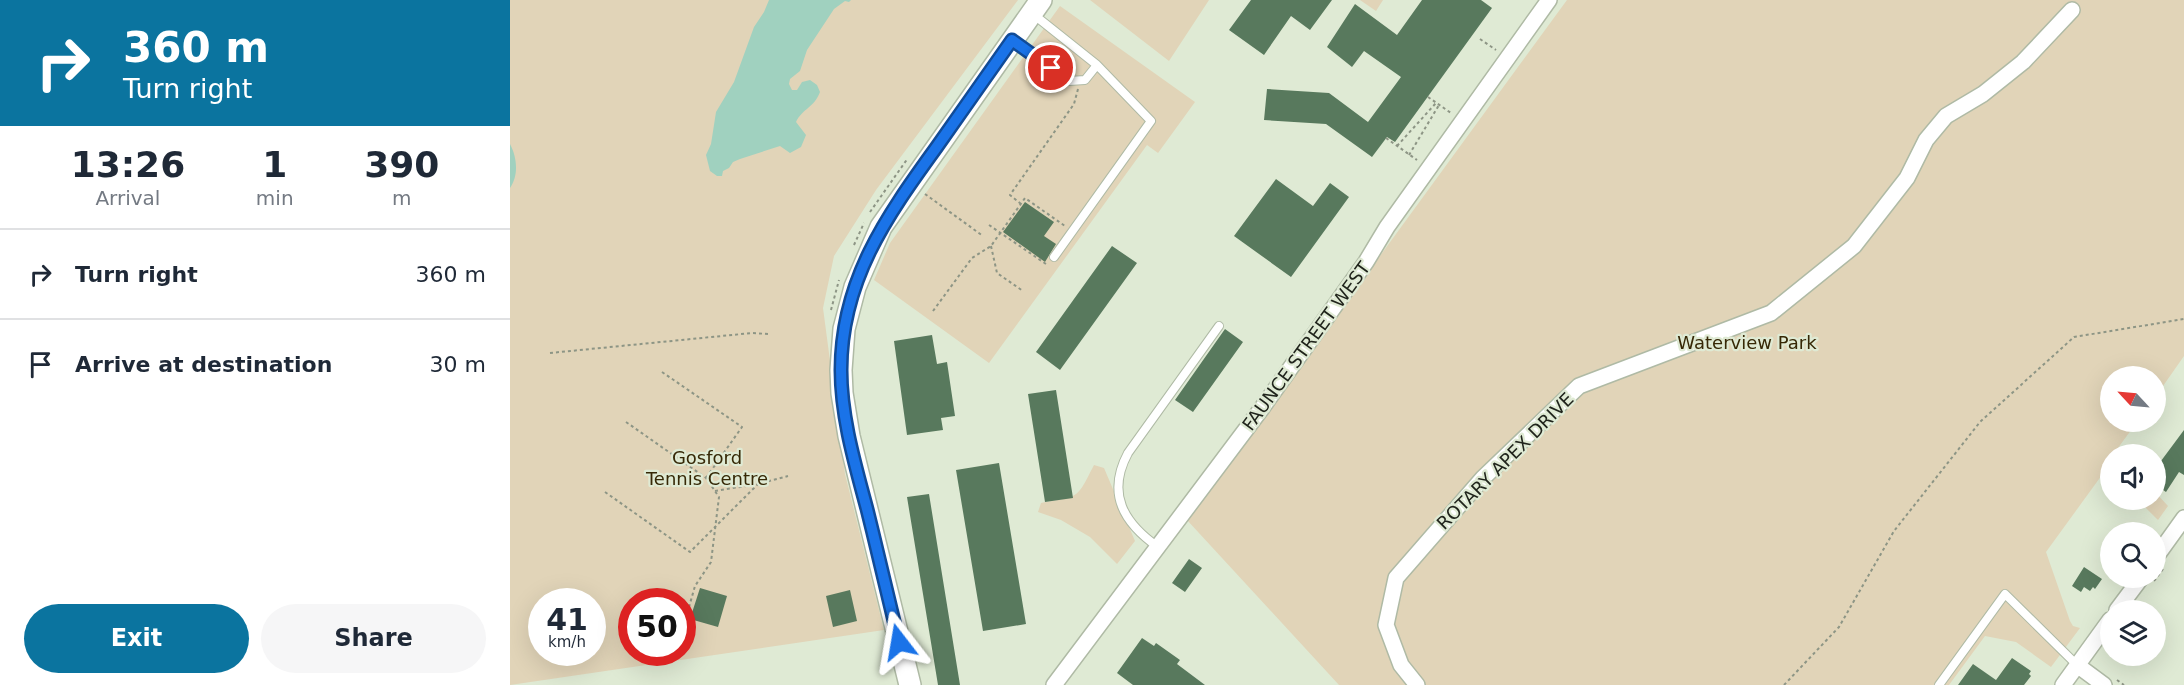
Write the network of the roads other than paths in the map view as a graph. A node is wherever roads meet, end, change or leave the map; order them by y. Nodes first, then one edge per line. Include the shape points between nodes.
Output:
1 (1549, 0) edge
2 (1036, 7) edge
3 (2072, 10) dead end
4 (1012, 40) junction
5 (1096, 65) junction
6 (1054, 257) road end
7 (1219, 326) dead end
8 (2184, 518) edge
9 (1158, 547) junction
10 (2166, 551) edge
11 (2140, 588) edge
12 (2127, 600) edge
13 (2100, 634) edge
14 (2078, 665) junction
15 (2109, 682) edge
16 (1059, 683) edge
17 (910, 685) edge
18 (1417, 685) edge
19 (1939, 685) edge
20 (2063, 685) edge

1 - 9 street, FAUNCE STREET WEST via 1262,408
2 - 4 main road
2 - 5 lane
3 - 18 street, ROTARY APEX DRIVE via 2023,62 1983,94 1946,116 1926,141 1907,178 1854,246 1771,313 1579,386 1483,478 1396,578 1386,625 1401,665
4 - 5 lane via 1069,81 1085,80
4 - 17 main road via 881,227 855,287 844,329 842,393 849,436
5 - 6 lane via 1151,121
7 - 9 lane via 1128,453 1120,472 1119,494 1126,514 1138,533
8 - 10 street
9 - 16 street, FAUNCE STREET WEST
11 - 12 street
13 - 14 street
14 - 15 street
14 - 19 lane via 2005,594
14 - 20 street

